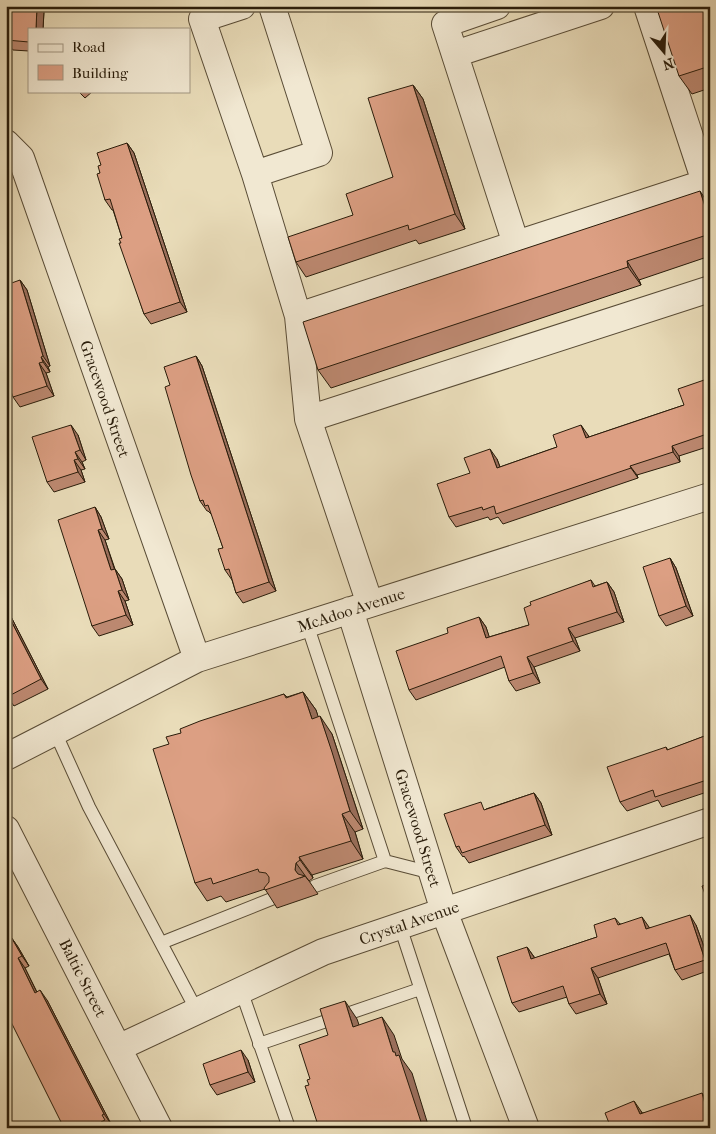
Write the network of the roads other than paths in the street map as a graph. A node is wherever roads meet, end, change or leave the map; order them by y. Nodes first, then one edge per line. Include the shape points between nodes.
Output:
1 (242, 6) edge
2 (272, 6) edge
3 (497, 6) edge
4 (601, 6) edge
5 (647, 6) edge
6 (455, 54) junction
7 (6, 143) edge
8 (255, 174) junction
9 (708, 181) edge
10 (516, 244) junction
11 (710, 289) edge
12 (298, 316) junction
13 (308, 419) junction
14 (710, 496) edge
15 (360, 607) junction
16 (307, 624) junction
17 (197, 659) junction
18 (55, 732) junction
19 (6, 757) edge
20 (710, 821) edge
21 (6, 829) edge
22 (385, 861) junction
23 (432, 873) junction
24 (315, 886) dead end
25 (274, 898) edge
26 (444, 911) junction
27 (400, 926) junction
28 (161, 942) junction
29 (420, 989) junction
30 (241, 990) junction
31 (197, 1011) junction
32 (260, 1044) junction
33 (118, 1048) junction
34 (159, 1128) edge
35 (288, 1128) edge
36 (466, 1128) edge
37 (526, 1128) edge

1 - 8 street, Gracewood Street via 202,19
2 - 8 street via 319,153
3 - 6 street via 445,24
4 - 6 street
5 - 9 street
6 - 10 street
7 - 17 street, Gracewood Street via 22,158
8 - 12 street, Gracewood Street
9 - 10 street
10 - 12 street
11 - 13 street
12 - 13 street, Gracewood Street
13 - 15 street, Gracewood Street
14 - 15 street, McAdoo Avenue
15 - 16 street, McAdoo Avenue
15 - 23 street, Gracewood Street
16 - 17 street, McAdoo Avenue
16 - 22 lane
17 - 18 street, McAdoo Avenue
18 - 19 street, McAdoo Avenue
18 - 28 lane via 89,807
20 - 26 street, Crystal Avenue
21 - 33 street, Baltic Street
22 - 23 lane
22 - 24 lane
23 - 26 street, Gracewood Street
25 - 28 lane
26 - 27 street, Crystal Avenue
26 - 37 street, Gracewood Street
27 - 29 lane
27 - 30 street, Crystal Avenue via 323,952
28 - 31 lane
29 - 32 lane
29 - 36 lane
30 - 31 street, Crystal Avenue
30 - 32 lane
31 - 33 street, Crystal Avenue
32 - 35 lane
33 - 34 street, Baltic Street

